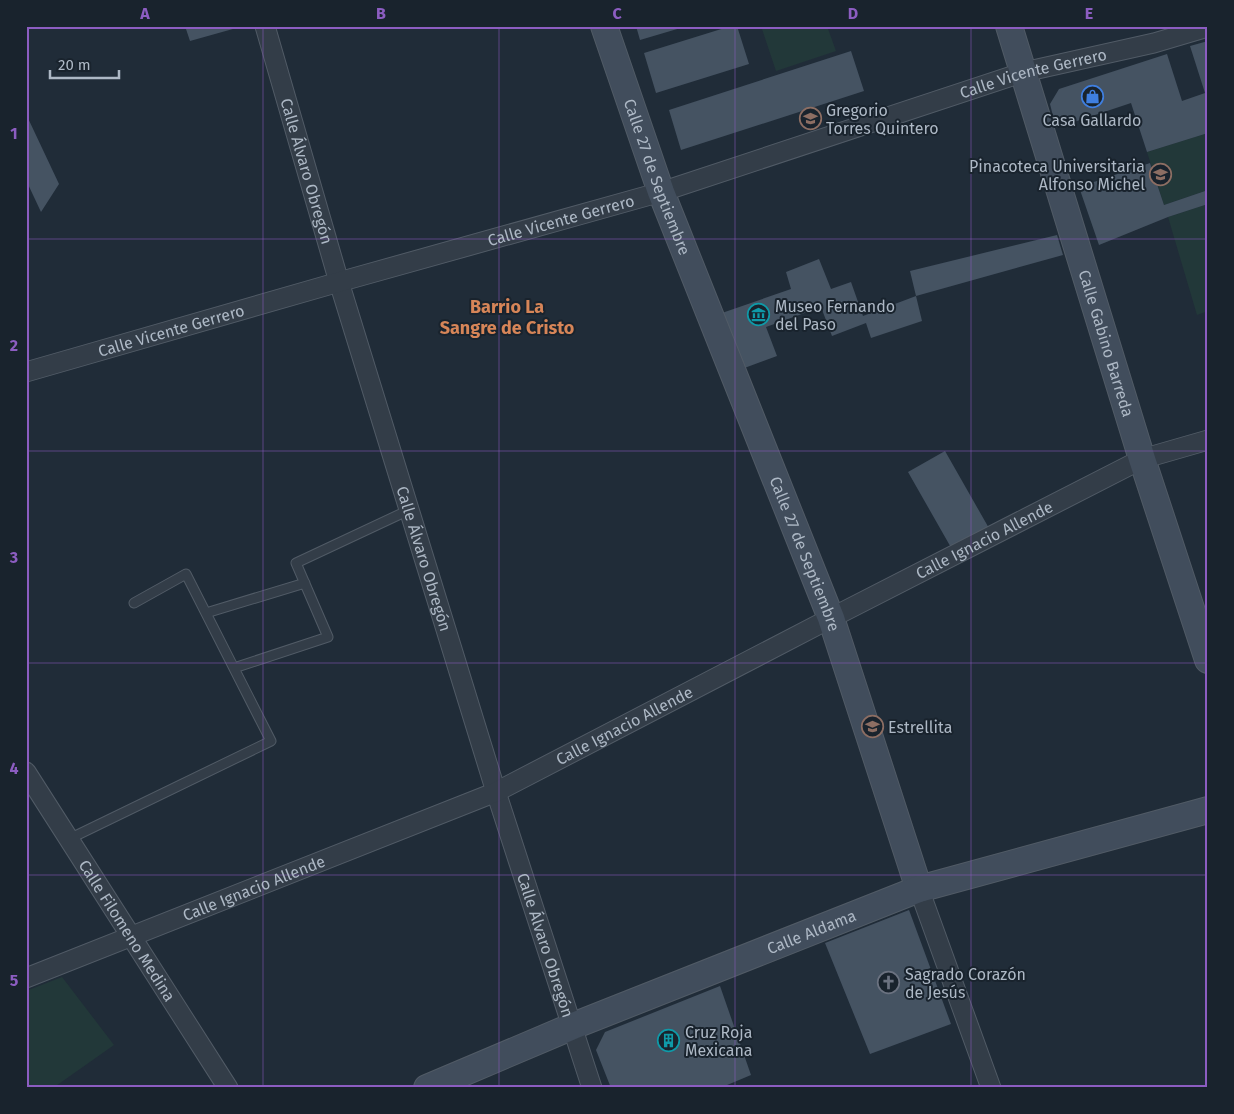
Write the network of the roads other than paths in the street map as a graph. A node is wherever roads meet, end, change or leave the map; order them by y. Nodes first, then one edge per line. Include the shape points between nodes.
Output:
1 (265, 26) edge
2 (604, 26) edge
3 (1010, 26) edge
4 (1208, 27) edge
5 (1024, 72) junction
6 (661, 192) junction
7 (339, 282) junction
8 (26, 372) edge
9 (1208, 440) edge
10 (1142, 459) junction
11 (409, 510) junction
12 (305, 583) junction
13 (134, 603) dead end
14 (206, 613) junction
15 (831, 618) junction
16 (1208, 660) edge
17 (234, 668) junction
18 (26, 772) edge
19 (496, 792) junction
20 (1208, 810) edge
21 (69, 839) junction
22 (919, 889) junction
23 (132, 937) junction
24 (26, 978) edge
25 (573, 1026) junction
26 (228, 1088) edge
27 (427, 1088) edge
28 (592, 1088) edge
29 (991, 1088) edge

1 - 7 street, Calle Álvaro Obregón
2 - 6 street, Calle 27 de Septiembre
3 - 5 street, Calle Gabino Barreda
4 - 5 street, Calle Vicente Gerrero via 1154,43
5 - 6 street, Calle Vicente Gerrero
5 - 10 street, Calle Gabino Barreda
6 - 7 street, Calle Vicente Gerrero
6 - 15 street, Calle 27 de Septiembre
7 - 8 street, Calle Vicente Gerrero
7 - 11 street, Calle Álvaro Obregón
9 - 10 street, Calle Ignacio Allende
10 - 15 street, Calle Ignacio Allende
10 - 16 street, Calle Gabino Barreda
11 - 12 lane via 296,563
11 - 19 street, Calle Álvaro Obregón
12 - 14 lane
12 - 17 lane via 328,637
13 - 14 lane via 186,574
14 - 17 lane
15 - 19 street, Calle Ignacio Allende
15 - 22 street, Calle 27 de Septiembre
17 - 21 lane via 270,741
18 - 21 street, Calle Filomeno Medina
19 - 23 street, Calle Ignacio Allende
19 - 25 street, Calle Álvaro Obregón
20 - 22 street, Calle Aldama
21 - 23 street, Calle Filomeno Medina
22 - 25 street, Calle Aldama
22 - 29 street, Calle 27 de Septiembre
23 - 24 street, Calle Ignacio Allende
23 - 26 street, Calle Filomeno Medina
25 - 27 street, Calle Aldama
25 - 28 street, Calle Álvaro Obregón

